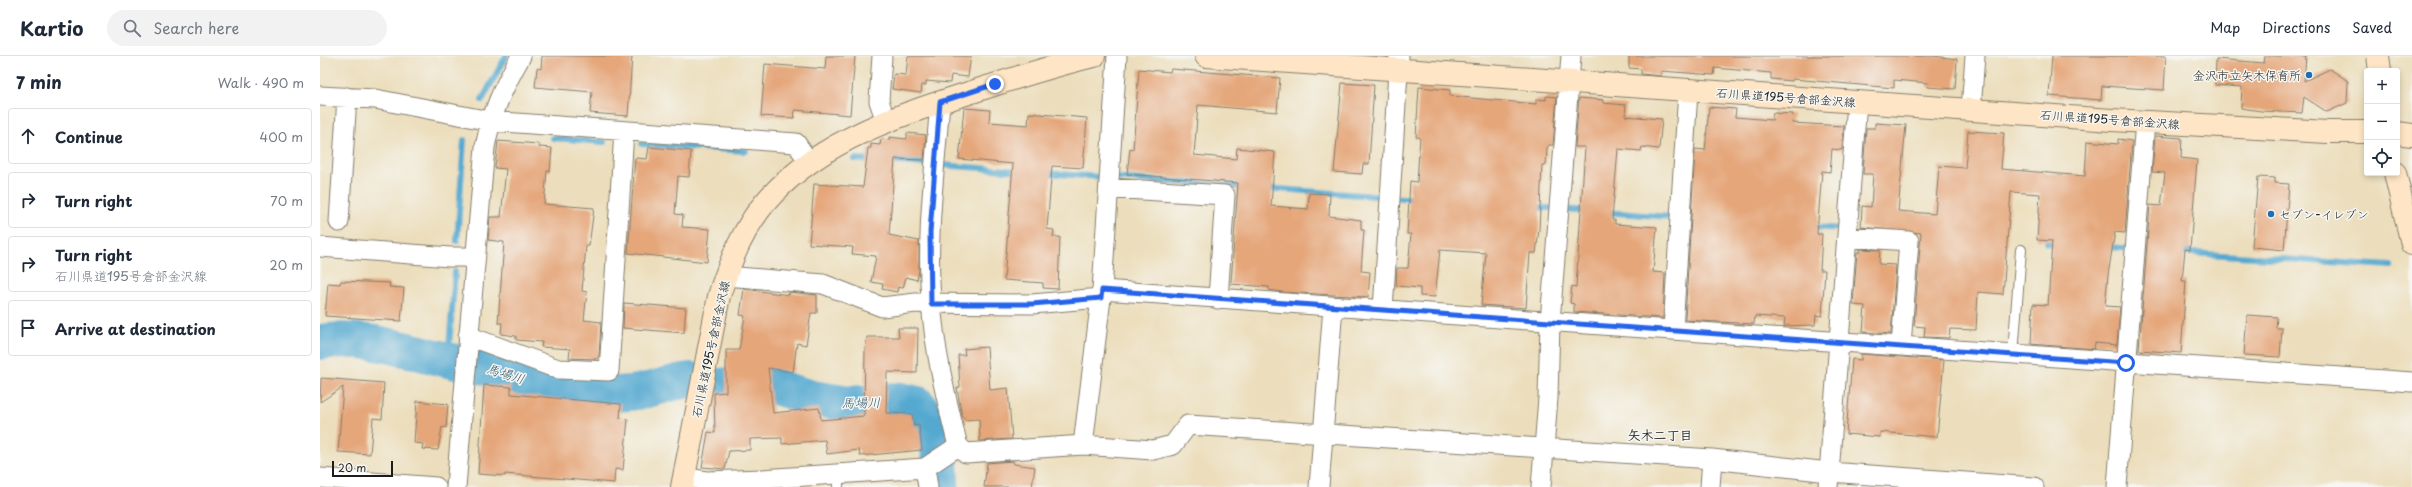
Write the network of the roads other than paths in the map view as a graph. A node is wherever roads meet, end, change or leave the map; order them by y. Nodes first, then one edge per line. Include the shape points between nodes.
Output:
1 (521, 56) edge
2 (882, 56) edge
3 (1094, 56) edge
4 (1118, 56) edge
5 (1206, 56) edge
6 (1571, 56) edge
7 (1975, 56) edge
8 (2378, 56) edge
9 (1289, 59) edge
10 (1399, 62) edge
11 (2380, 68) edge
12 (1570, 81) junction
13 (1688, 90) junction
14 (320, 96) edge
15 (347, 98) junction
16 (940, 102) junction
17 (1857, 102) junction
18 (1971, 109) junction
19 (490, 120) junction
20 (886, 121) junction
21 (2145, 121) junction
22 (624, 131) junction
23 (2364, 132) edge
24 (2400, 133) edge
25 (2412, 134) edge
26 (808, 162) junction
27 (2397, 176) edge
28 (1109, 181) junction
29 (339, 222) dead end
30 (1847, 232) junction
31 (2412, 244) edge
32 (320, 248) edge
33 (2021, 250) dead end
34 (474, 257) junction
35 (726, 276) junction
36 (1102, 294) junction
37 (1218, 299) junction
38 (931, 304) junction
39 (1333, 307) junction
40 (1383, 310) junction
41 (1550, 322) junction
42 (1673, 329) junction
43 (1840, 342) junction
44 (467, 343) junction
45 (1901, 346) junction
46 (2013, 354) junction
47 (2126, 363) junction
48 (2412, 382) edge
49 (1323, 433) junction
50 (1083, 445) junction
51 (1545, 448) junction
52 (953, 449) junction
53 (1712, 459) junction
54 (927, 467) junction
55 (320, 478) edge
56 (838, 480) edge
57 (1829, 480) edge
58 (683, 482) edge
59 (436, 487) edge
60 (456, 487) edge
61 (928, 487) edge
62 (1320, 487) edge
63 (1541, 487) edge
64 (1710, 487) edge
65 (2034, 487) edge
66 (2117, 487) edge

1 - 19 street via 498,98
2 - 20 street via 879,101
3 - 16 main road, 石川県道195号倉部金沢線 via 1051,66
4 - 28 street
5 - 9 main road, 石川県道195号倉部金沢線
6 - 12 street
7 - 18 street
8 - 11 main road
9 - 10 main road, 石川県道195号倉部金沢線
10 - 12 main road, 石川県道195号倉部金沢線
10 - 40 street
12 - 13 main road, 石川県道195号倉部金沢線
12 - 41 street
13 - 17 main road, 石川県道195号倉部金沢線
13 - 42 street
14 - 15 street
15 - 19 street via 375,99
15 - 29 street
16 - 20 main road, 石川県道195号倉部金沢線
16 - 38 street via 930,232
17 - 18 main road, 石川県道195号倉部金沢線
17 - 30 street
18 - 21 main road, 石川県道195号倉部金沢線
19 - 22 street
19 - 34 street
20 - 26 main road, 石川県道195号倉部金沢線
21 - 23 main road, 石川県道195号倉部金沢線
21 - 47 street
22 - 26 street via 796,143
22 - 44 street via 609,371 558,368
24 - 25 main road
26 - 35 main road, 石川県道195号倉部金沢線 via 757,212 738,246
27 - 31 main road
28 - 36 street
28 - 37 street via 1225,195
30 - 43 street
30 - 45 street via 1909,241
32 - 34 street
33 - 46 lane
34 - 44 street
35 - 38 street via 823,284 882,307
35 - 58 main road, 石川県道195号倉部金沢線 via 714,316
36 - 37 street
36 - 38 street via 1032,304
36 - 50 street
37 - 39 street
38 - 52 street
39 - 40 street
39 - 49 street
40 - 41 street
41 - 42 street
41 - 51 street
42 - 43 street
43 - 45 street
43 - 57 street
44 - 60 street
45 - 46 street
46 - 47 street
47 - 48 street
47 - 66 street
49 - 50 street via 1188,425 1173,445 1153,450
49 - 51 street
49 - 62 street
50 - 52 street via 966,453
51 - 53 street
51 - 63 street
52 - 54 street
53 - 57 street
53 - 64 street
54 - 56 street
54 - 61 street
55 - 59 street
56 - 58 street
57 - 65 street

